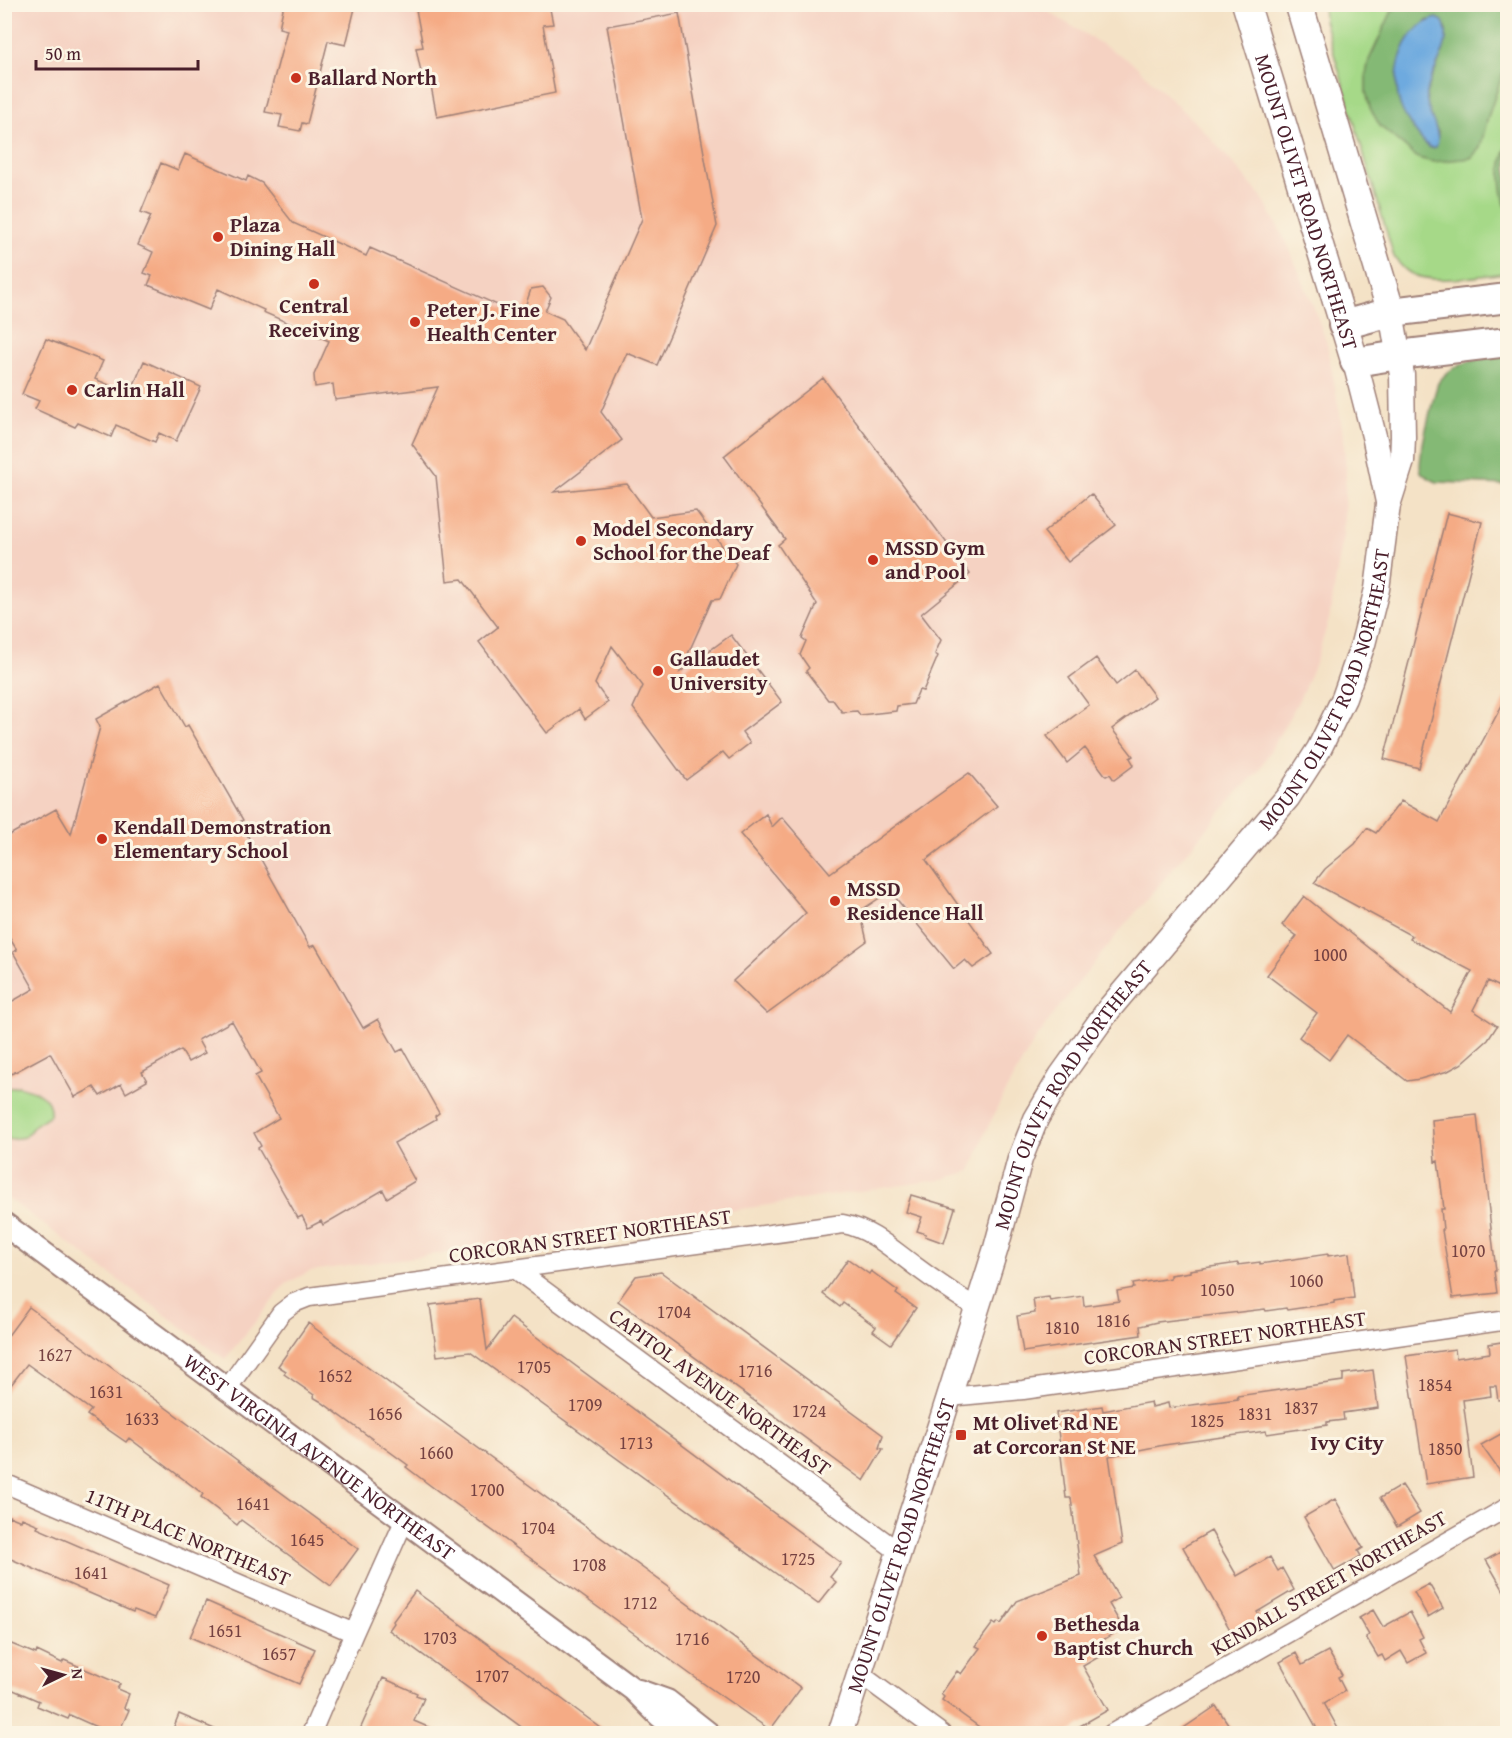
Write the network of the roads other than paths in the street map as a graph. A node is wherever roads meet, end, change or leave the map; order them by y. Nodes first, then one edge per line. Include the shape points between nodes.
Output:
1 (1246, 4) edge
2 (1299, 4) edge
3 (1508, 298) edge
4 (1391, 312) junction
5 (1343, 325) junction
6 (1508, 342) edge
7 (1399, 355) junction
8 (1354, 362) junction
9 (1388, 505) junction
10 (4, 1224) edge
11 (515, 1269) junction
12 (977, 1308) junction
13 (1508, 1320) edge
14 (227, 1389) junction
15 (949, 1397) junction
16 (4, 1483) edge
17 (1508, 1507) edge
18 (405, 1520) junction
19 (899, 1552) junction
20 (354, 1633) junction
21 (860, 1674) junction
22 (634, 1690) junction
23 (311, 1734) edge
24 (682, 1734) edge
25 (709, 1734) edge
26 (840, 1734) edge
27 (942, 1734) edge
28 (1111, 1734) edge

1 - 5 main road, MOUNT OLIVET ROAD NORTHEAST
2 - 4 main road, MOUNT OLIVET ROAD NORTHEAST
3 - 4 highway
4 - 5 highway
4 - 7 main road, MOUNT OLIVET ROAD NORTHEAST
5 - 8 main road, MOUNT OLIVET ROAD NORTHEAST
6 - 7 highway
7 - 8 highway
7 - 9 main road, MOUNT OLIVET ROAD NORTHEAST via 1402,461
8 - 9 main road, MOUNT OLIVET ROAD NORTHEAST
9 - 12 main road, MOUNT OLIVET ROAD NORTHEAST via 1371,617 1332,724 1288,797 1108,1009 1048,1096 1020,1159
10 - 14 street, WEST VIRGINIA AVENUE NORTHEAST
11 - 12 street, CORCORAN STREET NORTHEAST via 843,1224 874,1236
11 - 14 street, CORCORAN STREET NORTHEAST via 301,1300 281,1313
11 - 19 street, CAPITOL AVENUE NORTHEAST
12 - 15 main road, MOUNT OLIVET ROAD NORTHEAST
13 - 15 street, CORCORAN STREET NORTHEAST via 1023,1390
14 - 18 street, WEST VIRGINIA AVENUE NORTHEAST
15 - 19 main road, MOUNT OLIVET ROAD NORTHEAST
16 - 20 street, 11TH PLACE NORTHEAST
17 - 28 street, KENDALL STREET NORTHEAST
18 - 20 street
18 - 22 street, WEST VIRGINIA AVENUE NORTHEAST
19 - 21 main road, MOUNT OLIVET ROAD NORTHEAST
20 - 23 street
21 - 26 main road, MOUNT OLIVET ROAD NORTHEAST
21 - 27 street
22 - 24 street, WEST VIRGINIA AVENUE NORTHEAST
22 - 25 street, WEST VIRGINIA AVENUE NORTHEAST via 667,1701

